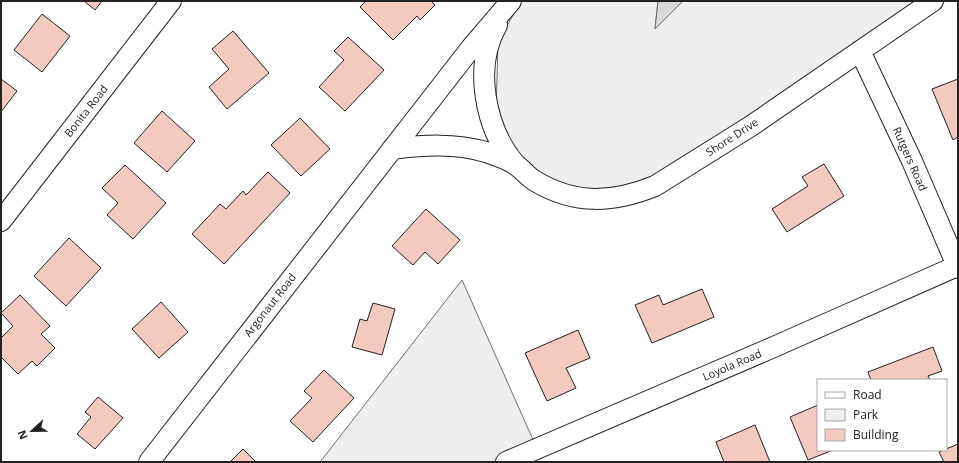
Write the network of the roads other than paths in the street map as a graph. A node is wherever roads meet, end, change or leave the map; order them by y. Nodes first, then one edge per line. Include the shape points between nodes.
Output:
1 (171, 1) edge
2 (511, 1) edge
3 (933, 1) edge
4 (860, 51) junction
5 (392, 149) junction
6 (515, 164) junction
7 (1, 220) edge
8 (958, 267) edge
9 (148, 462) edge
10 (506, 462) edge

1 - 7 street, Bonita Road
2 - 5 street, Shore Drive
2 - 6 street, Shore Drive via 492,34 486,59 484,85 489,111 499,140
3 - 4 street, Shore Drive
4 - 6 street, Shore Drive via 751,126 655,186 640,192 613,199 592,200 570,196 549,189
4 - 8 street, Rutgers Road
5 - 6 street, Shore Drive via 423,145 455,146 486,152
5 - 9 street, Argonaut Road
8 - 10 street, Loyola Road

